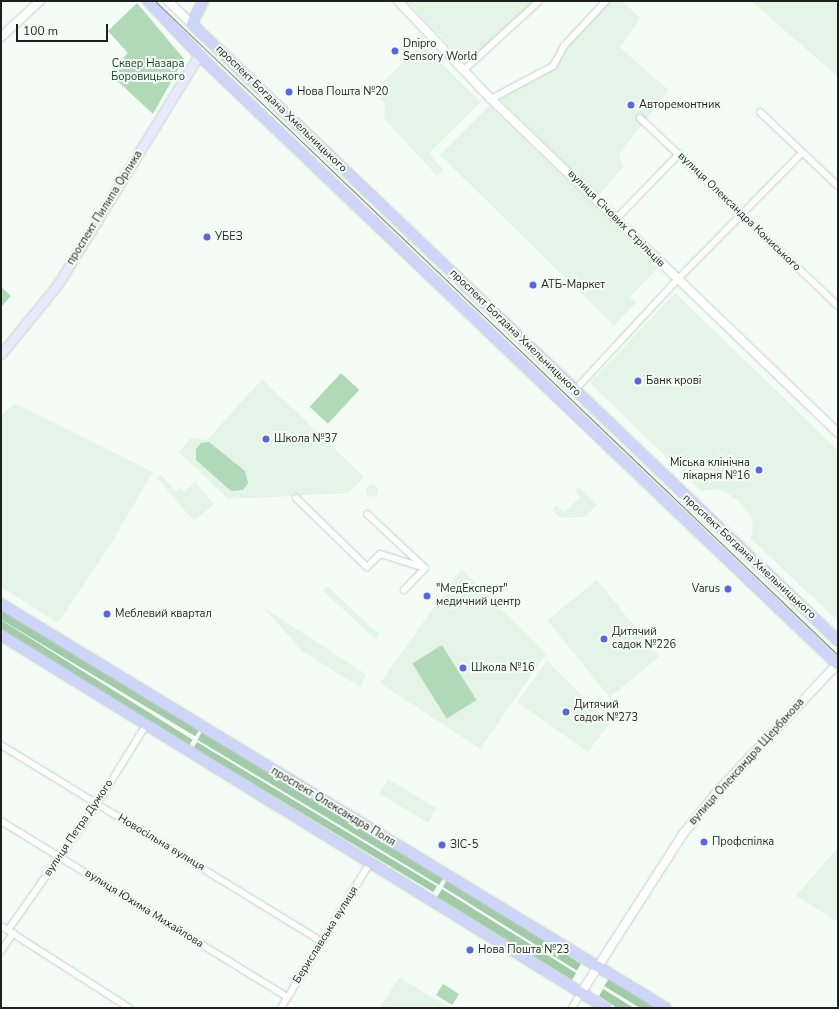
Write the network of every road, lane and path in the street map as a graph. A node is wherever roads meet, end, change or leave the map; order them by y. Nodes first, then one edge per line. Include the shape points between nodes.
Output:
1 (40, 1) edge
2 (148, 1) edge
3 (168, 1) edge
4 (203, 1) edge
5 (398, 1) edge
6 (539, 1) edge
7 (606, 1) edge
8 (192, 24) junction
9 (1, 37) edge
10 (209, 40) junction
11 (199, 55) junction
12 (464, 70) junction
13 (491, 99) junction
14 (760, 112) dead end
15 (640, 118) dead end
16 (802, 153) junction
17 (680, 154) junction
18 (838, 186) edge
19 (742, 215) junction
20 (616, 219) junction
21 (418, 240) junction
22 (406, 253) junction
23 (677, 280) junction
24 (838, 306) edge
25 (1, 354) edge
26 (575, 390) junction
27 (563, 403) junction
28 (838, 433) edge
29 (296, 498) dead end
30 (367, 514) dead end
31 (425, 568) junction
32 (404, 590) dead end
33 (1, 604) edge
34 (1, 635) edge
35 (838, 641) edge
36 (838, 664) edge
37 (146, 725) junction
38 (1, 745) edge
39 (97, 804) junction
40 (1, 821) edge
41 (61, 858) junction
42 (371, 861) junction
43 (1, 926) edge
44 (11, 932) junction
45 (322, 942) junction
46 (1, 951) edge
47 (598, 966) junction
48 (581, 993) junction
49 (287, 997) junction
50 (129, 1008) edge
51 (281, 1008) edge
52 (572, 1008) edge
53 (606, 1008) edge
54 (666, 1008) edge

1 - 9 street
2 - 11 main road, проспект Богдана Хмельницького
3 - 8 street
4 - 8 main road
5 - 12 street, вулиця Січових Стрільців
6 - 12 street
7 - 13 street via 564,46 553,66
8 - 10 main road, проспект Богдана Хмельницького
10 - 11 main road
10 - 21 main road, проспект Богдана Хмельницького
11 - 22 main road, проспект Богдана Хмельницького
11 - 25 main road, проспект Пилипа Орлика via 58,284
12 - 13 street, вулиця Січових Стрільців
13 - 20 street, вулиця Січових Стрільців
14 - 16 street
15 - 17 street, вулиця Олександра Кониського
16 - 18 street
16 - 19 street
17 - 19 street, вулиця Олександра Кониського
17 - 20 street
19 - 23 street
19 - 24 street, вулиця Олександра Кониського
20 - 23 street, вулиця Січових Стрільців
21 - 22 main road
21 - 26 main road, проспект Богдана Хмельницького
22 - 27 main road, проспект Богдана Хмельницького
23 - 26 street
23 - 28 street, вулиця Січових Стрільців
26 - 27 main road
26 - 35 main road, проспект Богдана Хмельницького
27 - 36 main road, проспект Богдана Хмельницького
29 - 31 street via 367,567 380,554
30 - 31 street
31 - 32 street
33 - 47 main road, проспект Олександра Поля
34 - 37 main road
36 - 47 street, вулиця Олександра Щербакова via 718,791 683,834
37 - 39 street, вулиця Петра Дужого
37 - 42 main road
38 - 39 street, Новосільна вулиця
39 - 41 street, вулиця Петра Дужого
39 - 45 street, Новосільна вулиця
40 - 41 street, вулиця Юхима Михайлова
41 - 44 street, вулиця Петра Дужого
41 - 49 street, вулиця Юхима Михайлова
42 - 45 street, Бериславська вулиця
42 - 48 main road
43 - 44 street
44 - 46 street, вулиця Петра Дужого
44 - 50 street
45 - 49 street, Бериславська вулиця
47 - 48 street, вулиця Олександра Щербакова
47 - 54 main road, проспект Олександра Поля
48 - 52 street, вулиця Олександра Щербакова
48 - 53 main road
49 - 51 street, Бериславська вулиця

